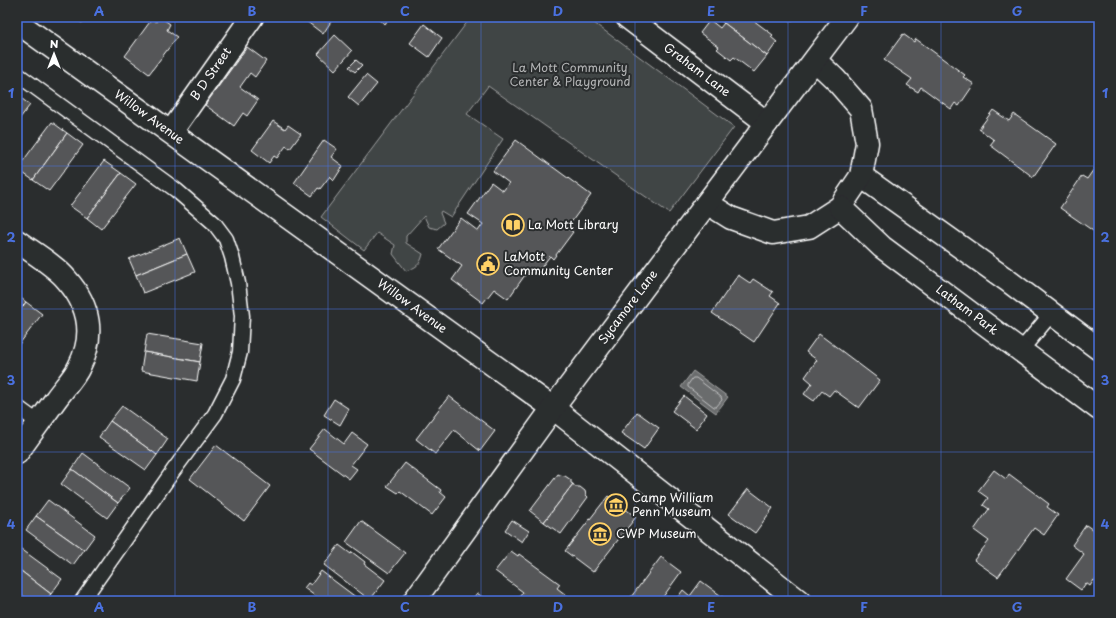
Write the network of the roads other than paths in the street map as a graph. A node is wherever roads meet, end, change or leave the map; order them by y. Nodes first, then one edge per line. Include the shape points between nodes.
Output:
1 (252, 17) edge
2 (627, 17) edge
3 (847, 17) edge
4 (17, 22) edge
5 (815, 60) junction
6 (17, 74) edge
7 (767, 123) junction
8 (171, 132) junction
9 (861, 176) junction
10 (707, 203) junction
11 (840, 207) junction
12 (17, 241) edge
13 (1052, 313) junction
14 (1099, 349) edge
15 (1021, 350) junction
16 (17, 407) edge
17 (553, 408) junction
18 (1099, 408) edge
19 (39, 423) junction
20 (17, 453) edge
21 (82, 601) edge
22 (414, 601) edge
23 (799, 601) edge

1 - 8 street, B D Street
2 - 7 street, Graham Lane
3 - 5 street, Sycamore Lane
4 - 8 street, Willow Avenue
5 - 7 street, Sycamore Lane
5 - 9 street via 861,110 867,143
6 - 21 lane via 176,190 214,223 226,239 238,283 242,316 240,352 233,379 215,414
7 - 10 street, Sycamore Lane
8 - 17 street, Willow Avenue
9 - 11 street
9 - 13 street
10 - 11 street via 731,218 773,234 809,227
10 - 17 street, Sycamore Lane
11 - 15 street, Latham Park via 882,248
12 - 19 street via 67,280 78,295 88,319 88,344 79,368
13 - 14 street
13 - 15 lane
15 - 18 street, Latham Park
16 - 19 lane
17 - 22 street, Sycamore Lane
17 - 23 street, Willow Avenue
19 - 20 street

